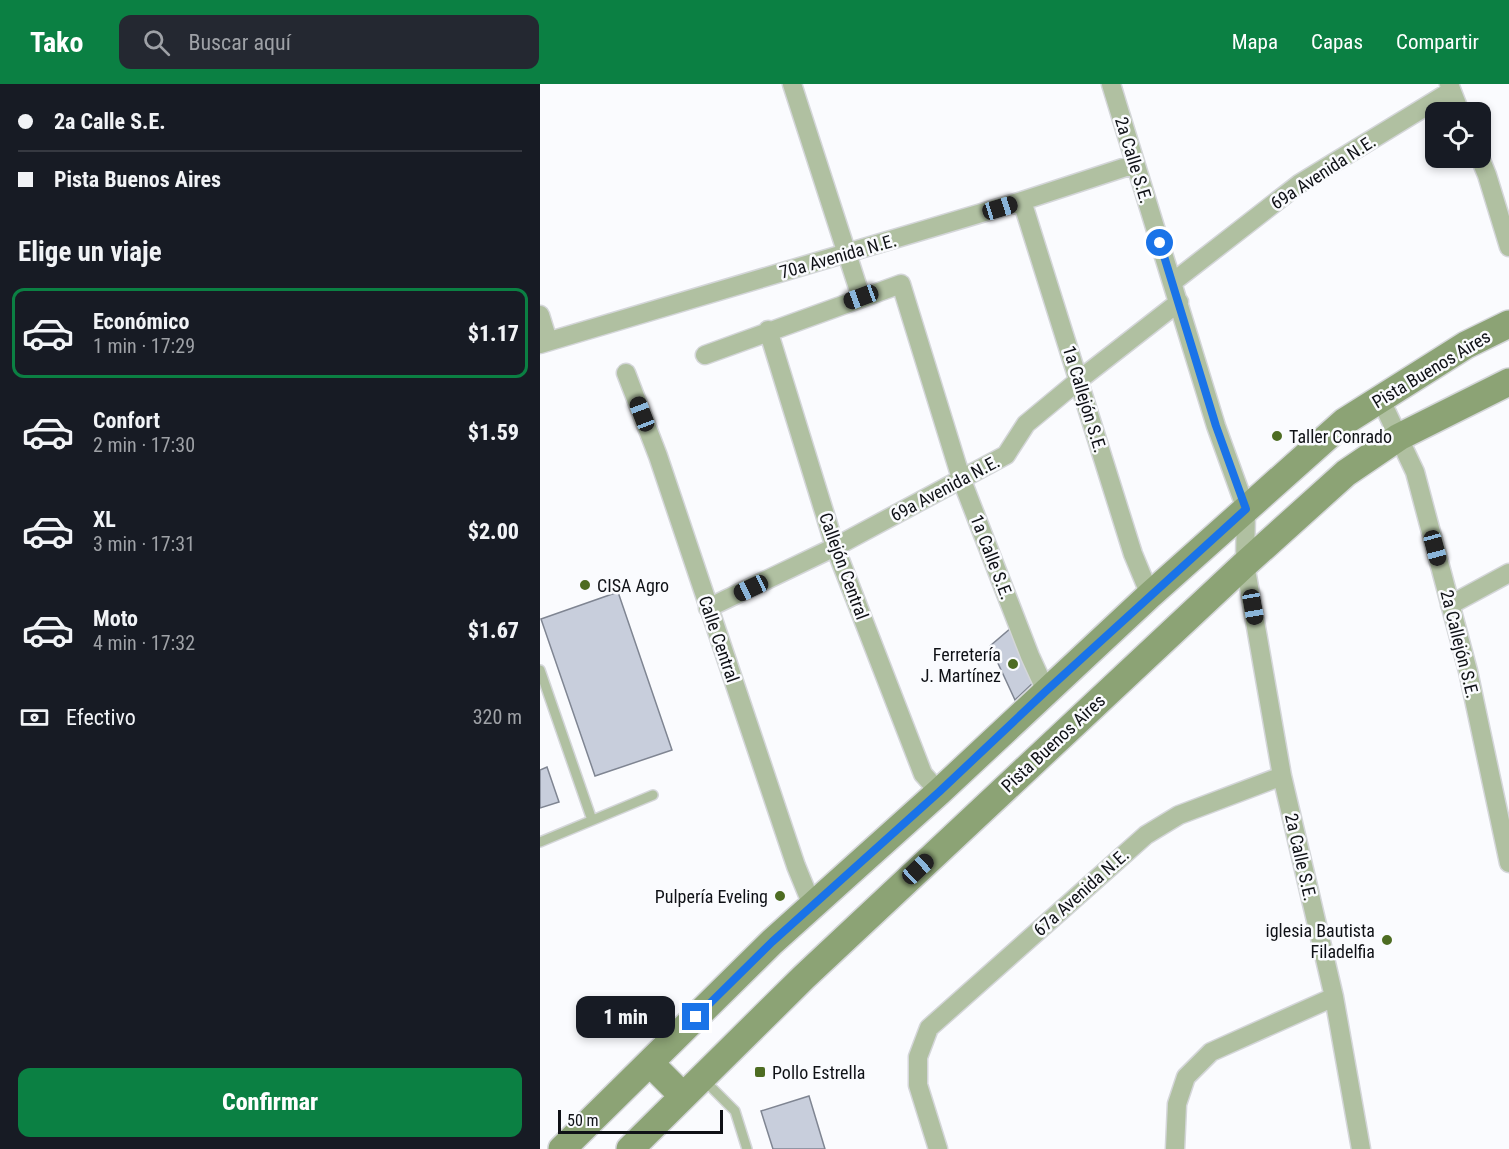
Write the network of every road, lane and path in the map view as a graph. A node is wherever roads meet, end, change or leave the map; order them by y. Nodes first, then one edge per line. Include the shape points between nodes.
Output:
1 (792, 84) edge
2 (1111, 84) edge
3 (1450, 87) edge
4 (1456, 102) edge
5 (1135, 164) junction
6 (1484, 168) edge
7 (1022, 201) junction
8 (1509, 248) edge
9 (847, 254) junction
10 (1173, 282) junction
11 (861, 297) junction
12 (1179, 302) junction
13 (540, 315) edge
14 (1509, 324) edge
15 (768, 330) junction
16 (544, 342) edge
17 (705, 355) dead end
18 (626, 373) dead end
19 (1079, 380) junction
20 (1509, 382) edge
21 (1380, 398) junction
22 (1399, 437) junction
23 (961, 478) junction
24 (1246, 509) junction
25 (836, 548) junction
26 (1245, 564) junction
27 (1509, 573) edge
28 (1150, 595) junction
29 (1450, 605) junction
30 (708, 608) junction
31 (540, 670) edge
32 (1046, 691) junction
33 (1282, 776) junction
34 (939, 792) junction
35 (653, 795) dead end
36 (592, 820) junction
37 (540, 842) edge
38 (1509, 863) edge
39 (812, 905) junction
40 (1334, 997) junction
41 (650, 1063) junction
42 (693, 1087) junction
43 (597, 1115) junction
44 (540, 1144) edge
45 (562, 1149) edge
46 (630, 1149) edge
47 (747, 1149) edge
48 (938, 1149) edge
49 (1175, 1149) edge
50 (1361, 1149) edge

1 - 9 street
2 - 5 street, 2a Calle S.E.
3 - 4 street
3 - 10 street, 69a Avenida N.E. via 1299,184
5 - 7 street, 70a Avenida N.E.
5 - 10 street, 2a Calle S.E.
6 - 8 street
7 - 9 street, 70a Avenida N.E.
7 - 19 street, 1a Callejón S.E.
9 - 11 street
9 - 16 street, 70a Avenida N.E.
10 - 12 street, 2a Calle S.E.
11 - 15 street
11 - 23 street, 1a Calle S.E. via 901,284
12 - 19 street, 69a Avenida N.E.
12 - 24 street, 2a Calle S.E.
13 - 16 street
14 - 21 main road, Pista Buenos Aires via 1466,345
15 - 17 street
15 - 25 street, Callejón Central
18 - 30 street, Calle Central
19 - 23 street, 69a Avenida N.E. via 1026,424 1006,455
19 - 28 street, 1a Callejón S.E. via 1133,555
20 - 22 main road, Pista Buenos Aires
21 - 22 street, 2a Callejón S.E.
21 - 24 main road, Pista Buenos Aires via 1344,422
22 - 26 main road, Pista Buenos Aires via 1346,473
22 - 29 street, 2a Callejón S.E. via 1415,472
23 - 25 street, 69a Avenida N.E.
23 - 32 street, 1a Calle S.E.
24 - 26 street, 2a Calle S.E.
24 - 28 main road, Pista Buenos Aires
25 - 30 street, 69a Avenida N.E.
25 - 34 street, Callejón Central via 923,774
26 - 33 street, 2a Calle S.E.
26 - 42 main road, Pista Buenos Aires via 821,961
27 - 29 street
28 - 32 main road, Pista Buenos Aires
29 - 38 street, 2a Callejón S.E.
30 - 39 street, Calle Central
31 - 36 lane
32 - 34 main road, Pista Buenos Aires
33 - 40 street, 2a Calle S.E.
33 - 48 street, 67a Avenida N.E. via 1179,815 1146,835 929,1028 918,1057 918,1085
34 - 39 main road, Pista Buenos Aires
35 - 36 lane
36 - 37 lane
39 - 41 main road, Pista Buenos Aires
40 - 49 street via 1211,1052 1186,1077 1177,1104
40 - 50 street, 2a Calle S.E.
41 - 42 main road
41 - 43 main road, Pista Buenos Aires
42 - 46 main road, Pista Buenos Aires
42 - 47 lane via 735,1111
43 - 44 main road via 555,1141
43 - 45 main road, Pista Buenos Aires

